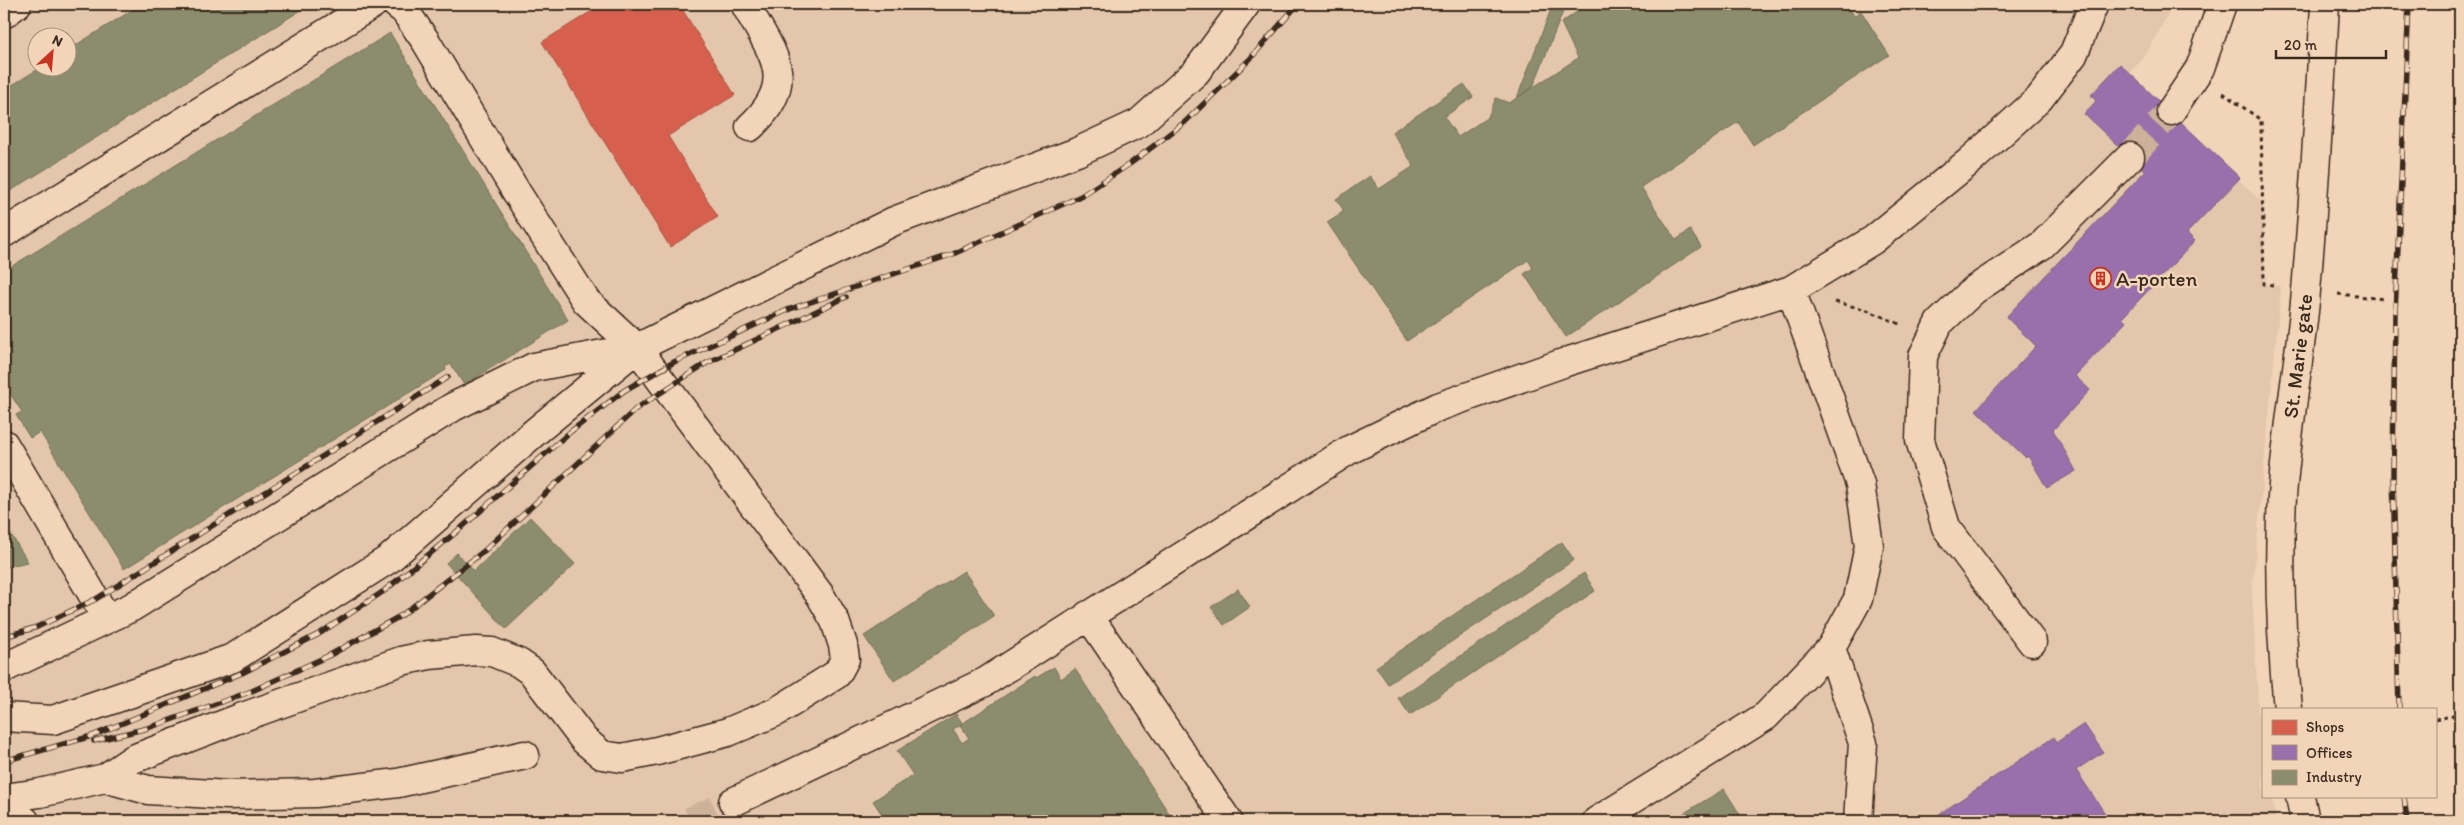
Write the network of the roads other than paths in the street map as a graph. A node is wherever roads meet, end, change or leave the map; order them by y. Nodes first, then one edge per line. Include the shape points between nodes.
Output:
1 (17, 4) edge
2 (373, 4) edge
3 (396, 4) edge
4 (745, 4) edge
5 (1246, 4) edge
6 (2094, 4) edge
7 (2222, 4) edge
8 (2325, 4) edge
9 (4, 14) edge
10 (2171, 111) tunnel mouth
11 (750, 126) dead end
12 (2130, 157) tunnel mouth
13 (4, 233) edge
14 (1791, 290) junction
15 (637, 348) junction
16 (4, 444) edge
17 (1088, 615) junction
18 (107, 619) junction
19 (2032, 642) dead end
20 (1831, 648) junction
21 (4, 668) edge
22 (2288, 708) edge
23 (4, 717) edge
24 (525, 755) dead end
25 (105, 778) junction
26 (4, 798) edge
27 (2300, 798) edge
28 (733, 802) tunnel mouth
29 (4, 807) edge
30 (26, 821) edge
31 (1228, 821) edge
32 (1597, 821) edge
33 (1858, 821) edge
34 (2305, 821) edge

1 - 9 street
2 - 13 street
3 - 15 street via 425,40 586,301
4 - 11 street via 768,46 779,80 771,103
5 - 15 street via 1196,72 1139,123 1077,152 894,221
6 - 14 street via 2072,55 2039,100 1873,240
7 - 10 street via 2200,68
8 - 22 street, St. Marie gate via 2305,294 2282,496 2281,639
12 - 19 street via 2042,244 1974,290 1939,323 1923,356 1920,440 1946,527
14 - 17 street via 1566,362 1438,408 1349,450
14 - 20 street via 1860,484 1869,546 1858,599
15 - 18 street via 534,367 453,407 132,607
15 - 23 street via 389,559 233,658 53,720
15 - 25 street via 820,595 844,644 845,659 836,674 776,712 728,732 622,758 602,755 584,740 532,672 519,662 492,652 429,655 344,680 240,718 133,759
16 - 18 street
17 - 28 street via 984,682
17 - 31 street
18 - 21 street
20 - 32 street via 1766,716
20 - 33 street via 1864,743
24 - 25 street via 398,784 314,793 228,795 148,790
25 - 26 street
27 - 34 street
29 - 30 street

